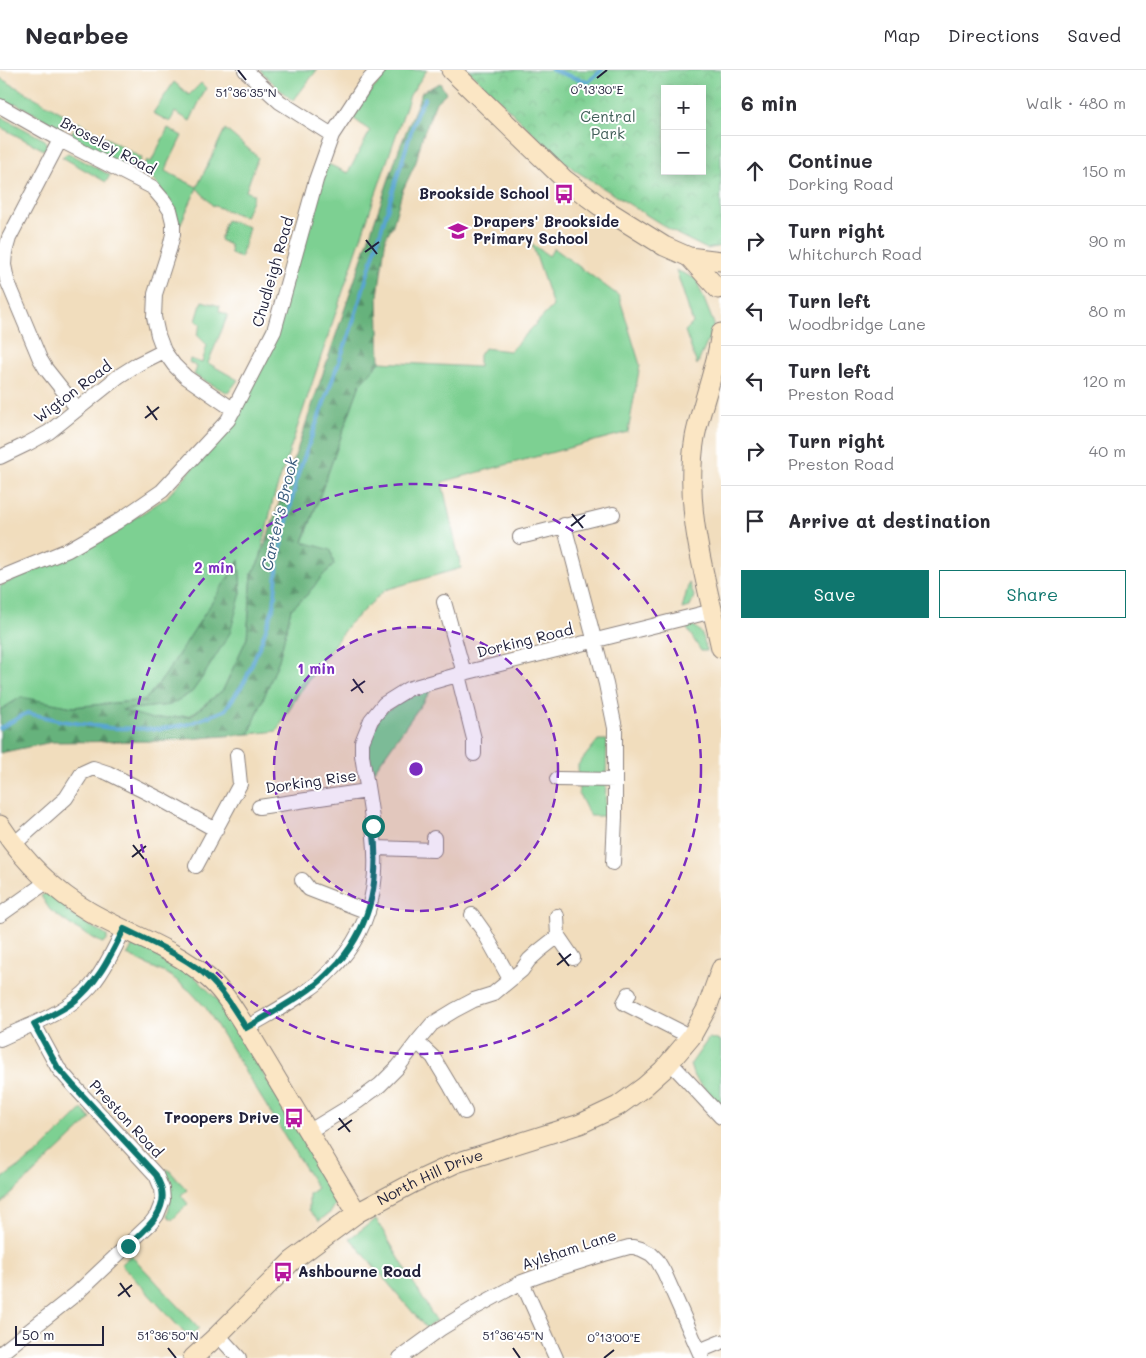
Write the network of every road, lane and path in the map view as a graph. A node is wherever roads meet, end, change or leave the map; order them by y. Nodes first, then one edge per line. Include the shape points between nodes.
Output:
1 (245, 70) edge
2 (378, 70) edge
3 (453, 72) edge
4 (0, 106) edge
5 (332, 135) junction
6 (60, 140) junction
7 (689, 257) junction
8 (721, 261) edge
9 (720, 290) edge
10 (721, 333) edge
11 (164, 351) junction
12 (718, 359) edge
13 (77, 408) junction
14 (234, 410) junction
15 (0, 457) edge
16 (612, 514) dead end
17 (564, 525) junction
18 (520, 537) dead end
19 (0, 578) edge
20 (444, 602) dead end
21 (713, 611) junction
22 (594, 640) junction
23 (721, 648) edge
24 (461, 674) junction
25 (474, 754) dead end
26 (237, 755) dead end
27 (557, 779) dead end
28 (615, 780) junction
29 (367, 790) junction
30 (259, 807) dead end
31 (0, 825) edge
32 (216, 830) junction
33 (434, 838) dead end
34 (13, 845) junction
35 (376, 848) junction
36 (613, 863) dead end
37 (196, 866) dead end
38 (302, 880) dead end
39 (48, 881) junction
40 (368, 912) junction
41 (0, 915) edge
42 (472, 915) dead end
43 (557, 916) dead end
44 (124, 929) junction
45 (558, 936) junction
46 (573, 958) dead end
47 (721, 969) edge
48 (510, 980) junction
49 (629, 994) dead end
50 (34, 1024) junction
51 (246, 1028) junction
52 (691, 1037) junction
53 (0, 1039) edge
54 (416, 1042) junction
55 (670, 1062) junction
56 (465, 1112) dead end
57 (721, 1117) edge
58 (308, 1132) junction
59 (357, 1213) junction
60 (522, 1282) junction
61 (218, 1335) junction
62 (721, 1342) edge
63 (0, 1354) edge
64 (700, 1355) edge
65 (193, 1358) edge
66 (239, 1358) edge
67 (400, 1358) edge
68 (556, 1358) edge

1 - 5 street via 280,102
2 - 5 street, Chudleigh Road
3 - 7 street via 565,180 634,228
4 - 6 street, Broseley Road
5 - 14 street, Chudleigh Road via 316,180 274,331
6 - 11 street, Broseley Road via 152,187 170,210 173,234 155,294 154,316
6 - 13 street via 9,238 4,265 7,280 40,359
7 - 8 street
7 - 9 street
10 - 12 street
11 - 13 street, Wigton Road via 119,376
11 - 14 street, Broseley Road via 186,377
12 - 21 street via 695,437 692,480 695,529
13 - 15 street, Wigton Road via 49,432
14 - 19 street, Chudleigh Road via 162,491 68,550
16 - 17 street
17 - 18 street
17 - 22 street, Dorking Road
20 - 24 street, Dorking Road
21 - 22 street, Dorking Road
21 - 23 street
22 - 24 street, Dorking Road
22 - 28 street via 615,728
24 - 25 street
24 - 29 street, Dorking Road via 408,689 391,698 377,712 362,742
26 - 32 street via 240,784
27 - 28 street
28 - 36 street
29 - 30 street, Dorking Rise
29 - 35 street, Dorking Road
31 - 34 street
32 - 34 street via 93,768 82,773 66,798
32 - 37 street
33 - 35 street via 434,850
34 - 39 street
35 - 40 street, Dorking Road via 374,886
38 - 40 street via 309,889
39 - 41 street
39 - 44 street via 83,907
40 - 51 street, Dorking Road via 352,946 323,979
42 - 48 street
43 - 45 street
44 - 50 street via 91,986 73,1002
44 - 51 street via 187,962 209,978
45 - 46 street
45 - 48 street via 539,950
47 - 52 street, North Hill Drive via 707,1008
48 - 54 street via 493,994 474,1000 432,1024
49 - 52 street via 624,1003
50 - 53 street
50 - 63 street, Preston Road via 58,1068 156,1175 163,1200 157,1215 128,1246 77,1293
51 - 58 street
52 - 55 street, North Hill Drive
54 - 56 street via 432,1057
54 - 58 street via 380,1085
55 - 57 street
55 - 59 street, North Hill Drive via 618,1106 580,1124 456,1164 413,1182
58 - 59 street
59 - 61 street, North Hill Drive via 292,1261
60 - 64 street, Aylsham Lane via 604,1254 629,1248 641,1249 657,1260 664,1272
60 - 67 street, Aylsham Lane via 440,1329
60 - 68 street
61 - 65 street, North Hill Drive
61 - 66 street
62 - 64 street

